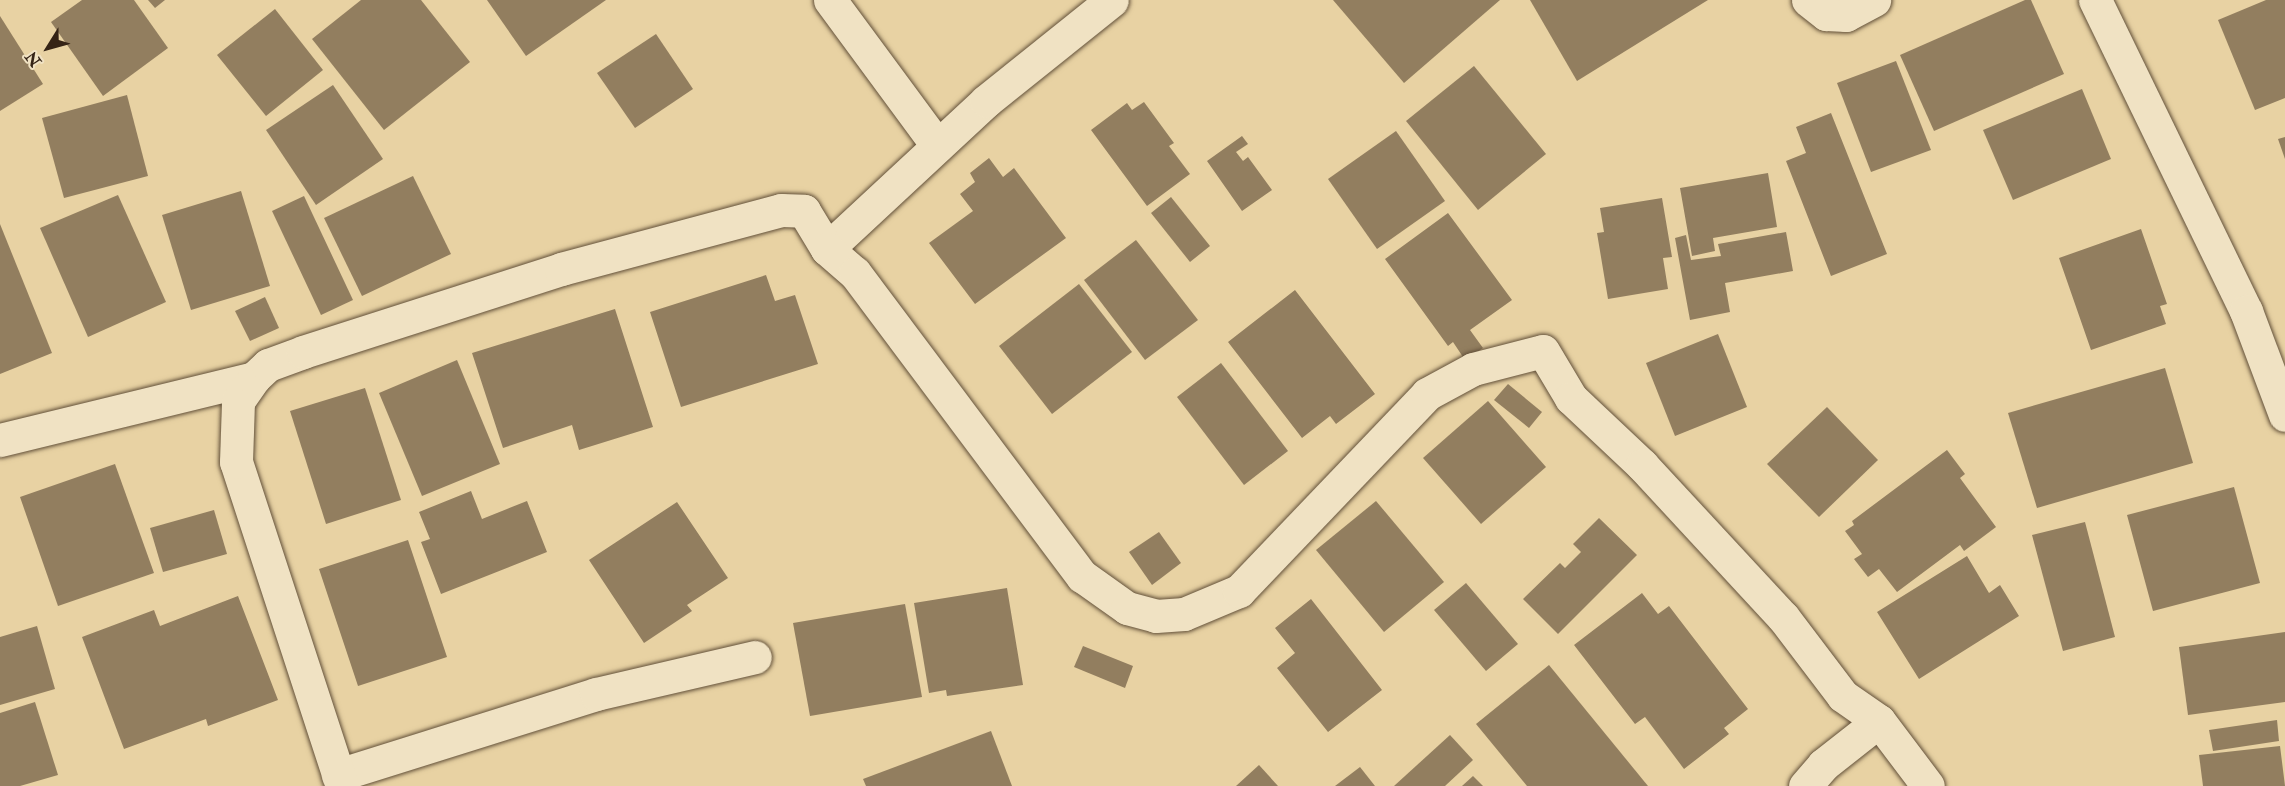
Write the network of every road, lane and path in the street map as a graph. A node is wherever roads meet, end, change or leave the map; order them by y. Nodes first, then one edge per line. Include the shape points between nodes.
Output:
1 (830, 0) edge
2 (1112, 0) edge
3 (1808, 0) edge
4 (1874, 0) edge
5 (2095, 0) edge
6 (937, 145) junction
7 (827, 249) junction
8 (254, 378) junction
9 (2285, 415) edge
10 (0, 440) edge
11 (755, 657) dead end
12 (1879, 721) junction
13 (340, 780) edge
14 (1805, 786) edge
15 (1928, 786) edge

1 - 6 street
2 - 6 street
3 - 4 street via 1826,14 1846,15
5 - 9 street via 2246,311
6 - 7 street
7 - 8 street via 804,211 781,210 516,284 303,351 268,365
7 - 12 street via 855,273 1083,576 1127,608 1156,616 1184,614 1239,591 1427,394 1473,369 1543,351 1571,398 1642,465 1775,609 1843,696
8 - 10 street
8 - 13 street via 238,401 236,462
11 - 13 street via 596,694
12 - 14 street via 1823,765
12 - 15 street

